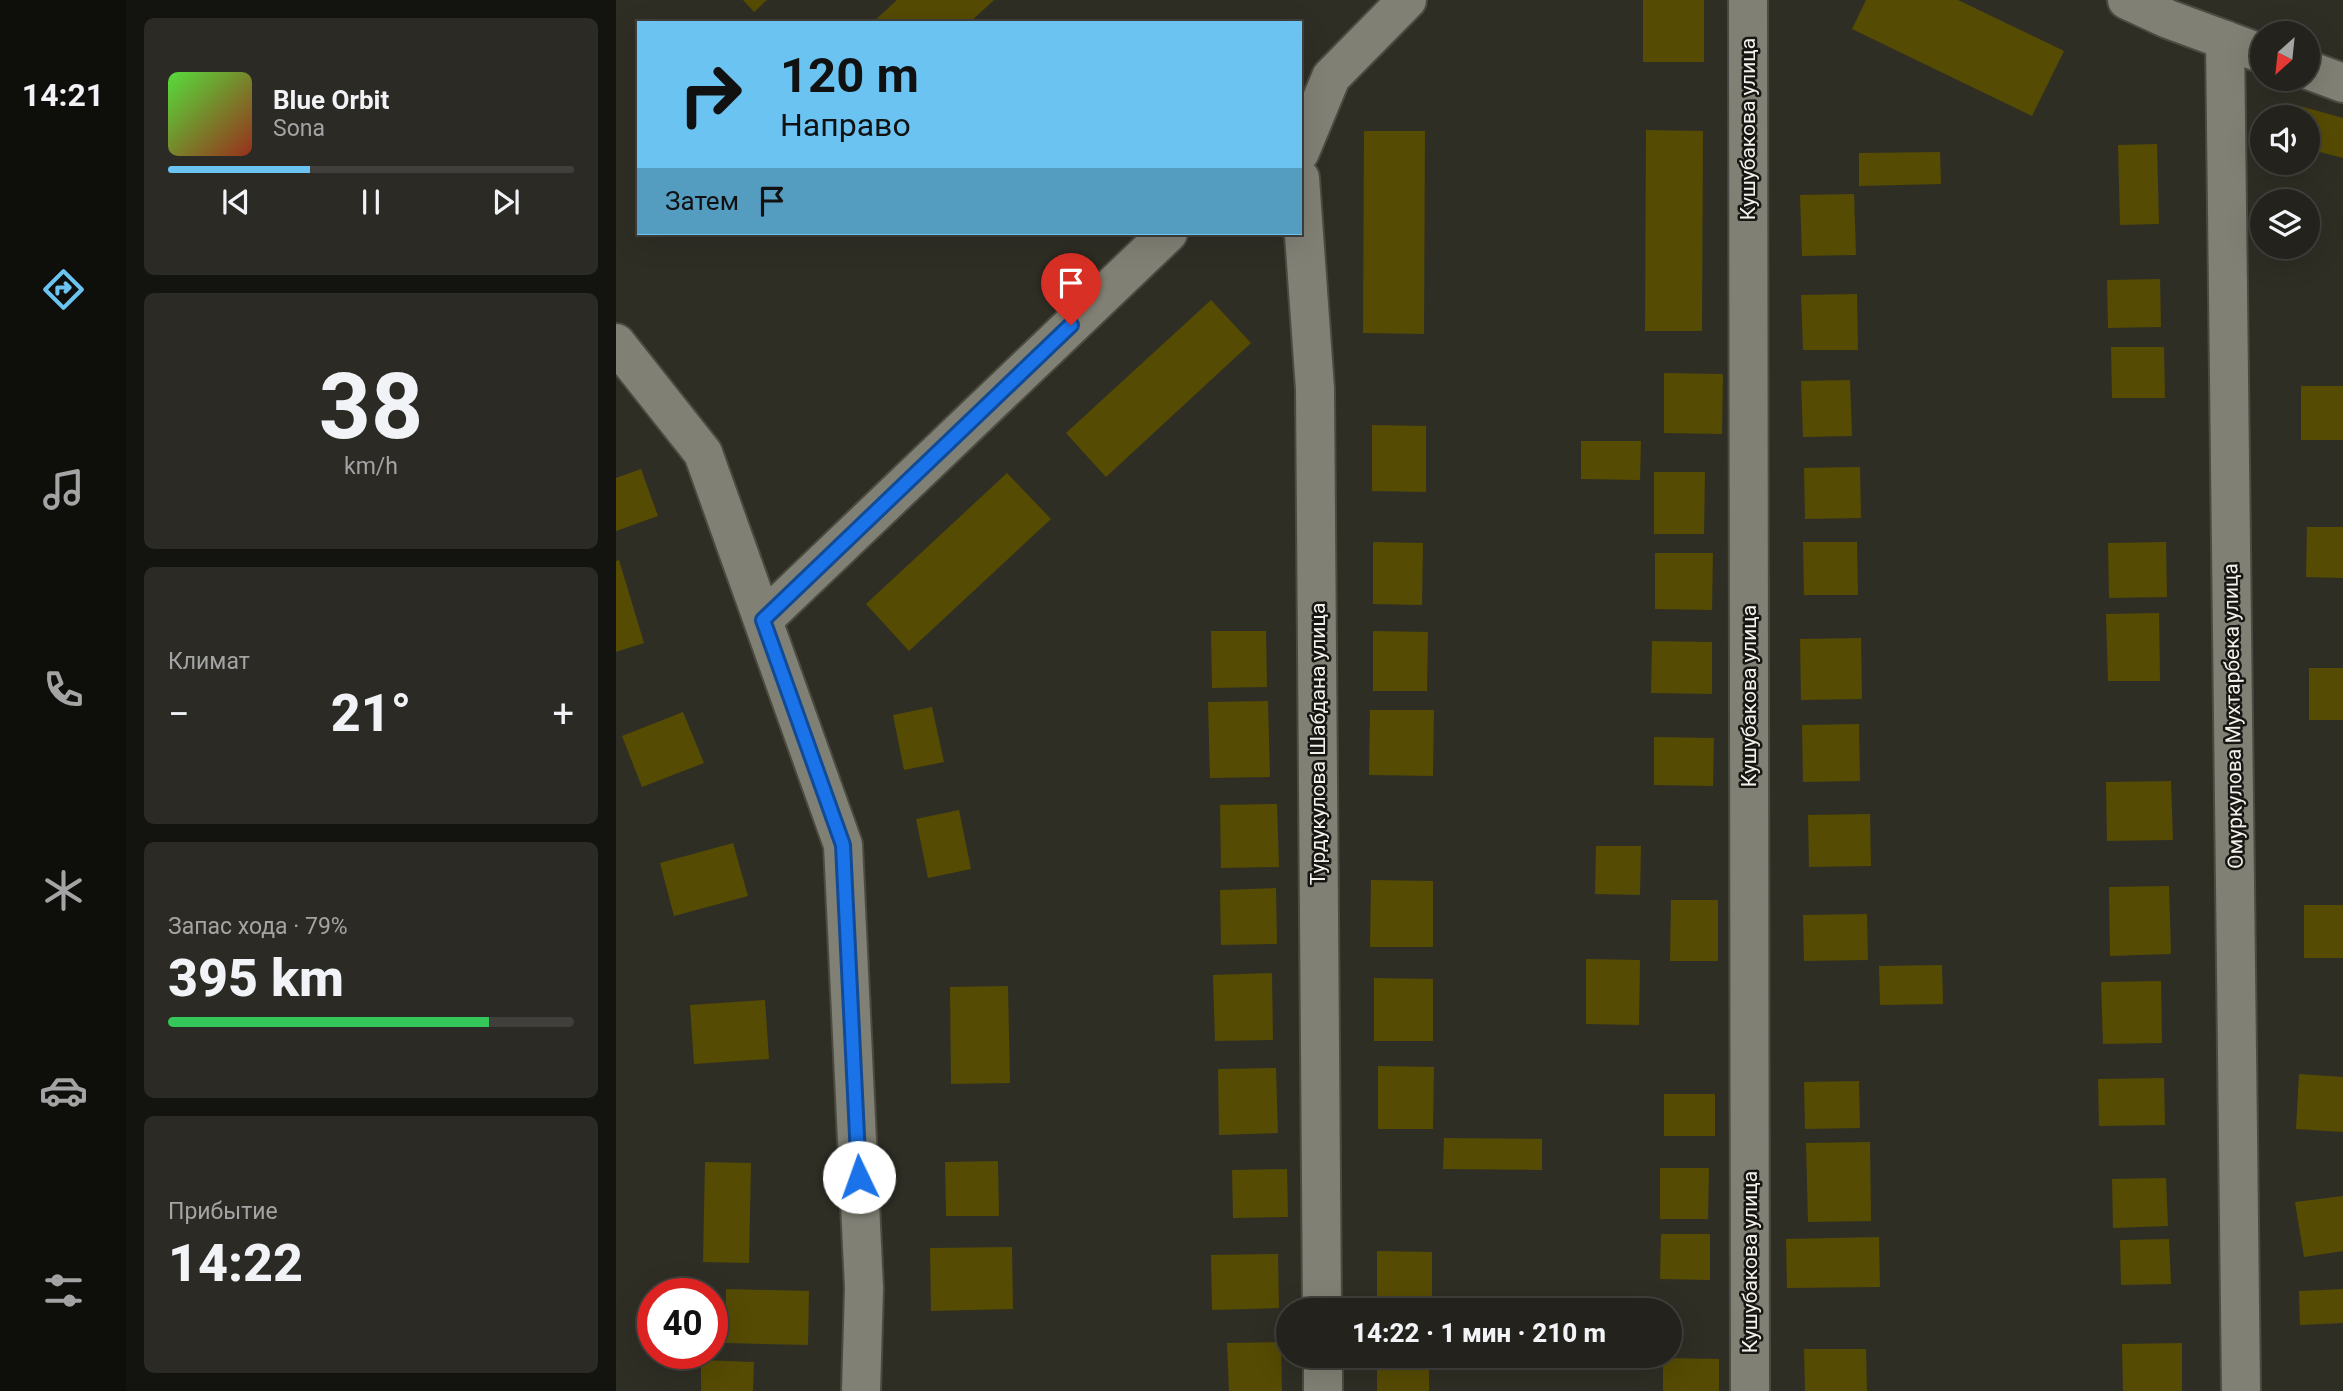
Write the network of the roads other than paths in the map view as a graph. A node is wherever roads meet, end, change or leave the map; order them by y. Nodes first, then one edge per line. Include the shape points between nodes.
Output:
1 (1407, 0) edge
2 (1748, 0) edge
3 (2127, 0) edge
4 (2225, 40) junction
5 (2250, 49) edge
6 (2320, 74) edge
7 (1331, 77) junction
8 (2343, 83) edge
9 (1302, 104) edge
10 (1302, 147) edge
11 (1302, 206) edge
12 (1166, 235) edge
13 (616, 343) edge
14 (763, 620) junction
15 (1322, 1298) edge
16 (1323, 1368) edge
17 (861, 1391) edge
18 (1323, 1391) edge
19 (1750, 1391) edge
20 (2241, 1391) edge

1 - 7 street
2 - 19 street, Кушубакова улица
3 - 4 street
4 - 5 street
4 - 20 street, Омуркулова Мухтарбека улица
6 - 8 street
7 - 9 street
7 - 10 street
11 - 15 street, Турдукулова Шабдана улица via 1315,389
12 - 14 street
13 - 14 street via 703,453
14 - 17 street via 843,845 864,1288
16 - 18 street

